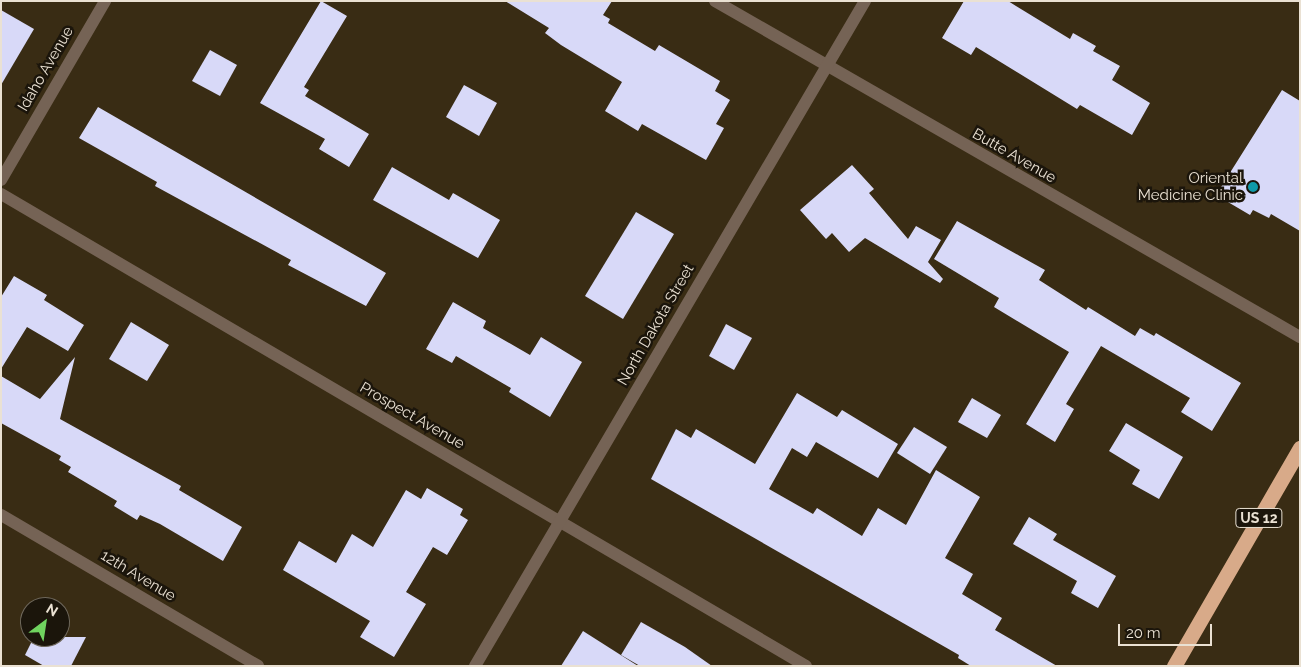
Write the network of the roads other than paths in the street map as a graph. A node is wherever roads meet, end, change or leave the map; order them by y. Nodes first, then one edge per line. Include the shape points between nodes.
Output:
1 (104, 1) edge
2 (715, 1) edge
3 (865, 1) edge
4 (826, 67) junction
5 (1, 180) edge
6 (1, 194) edge
7 (1300, 337) edge
8 (1300, 448) edge
9 (1, 514) edge
10 (560, 522) junction
11 (258, 666) edge
12 (475, 666) edge
13 (806, 666) edge
14 (1174, 666) edge

1 - 5 street, Idaho Avenue
2 - 4 street, Butte Avenue
3 - 4 street, North Dakota Street
4 - 7 street, Butte Avenue
4 - 10 street, North Dakota Street
6 - 10 street, Prospect Avenue
8 - 14 highway, US 12
9 - 11 street, 12th Avenue
10 - 12 street, North Dakota Street
10 - 13 street, Prospect Avenue

